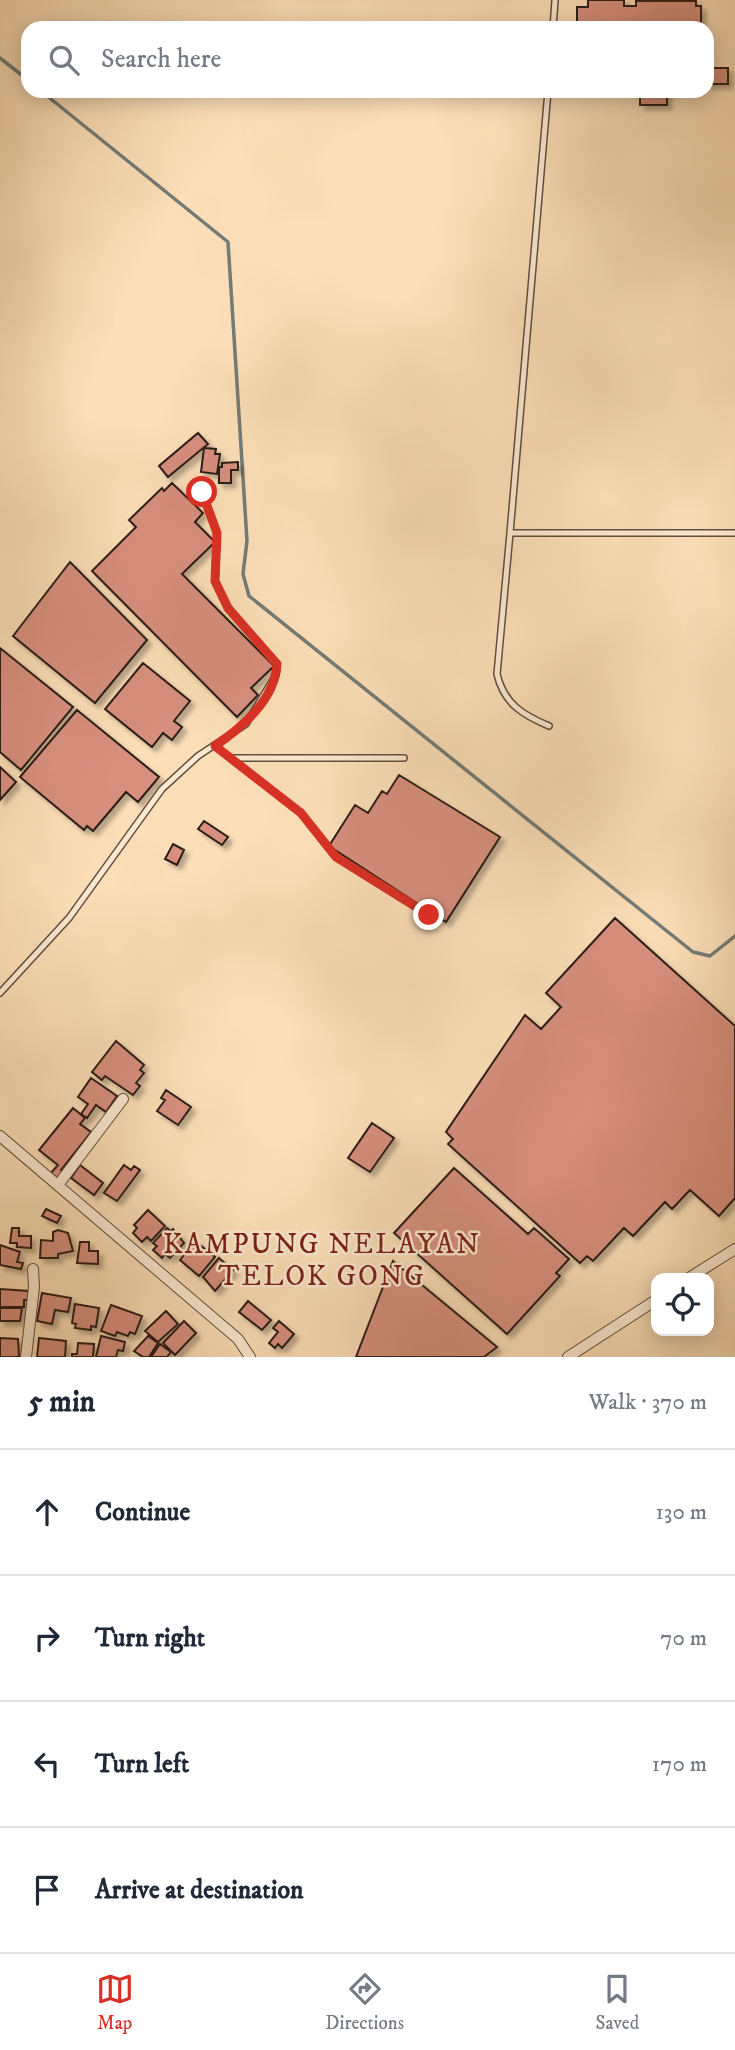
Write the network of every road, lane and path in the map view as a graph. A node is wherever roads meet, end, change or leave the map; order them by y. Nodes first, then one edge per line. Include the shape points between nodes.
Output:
1 (555, 0) edge
2 (554, 21) edge
3 (547, 98) edge
4 (202, 492) dead end
5 (510, 533) junction
6 (735, 533) edge
7 (549, 726) dead end
8 (215, 746) junction
9 (232, 758) junction
10 (404, 758) dead end
11 (429, 915) dead end
12 (0, 993) edge
13 (123, 1099) dead end
14 (0, 1136) edge
15 (58, 1185) junction
16 (735, 1249) edge
17 (33, 1269) dead end
18 (698, 1273) edge
19 (651, 1303) edge
20 (26, 1357) edge
21 (250, 1357) edge
22 (568, 1357) edge

1 - 2 lane
3 - 5 lane
4 - 8 lane via 217,533 215,581 228,608 277,664 276,675 255,713
5 - 6 lane
5 - 7 lane via 497,674 515,709
8 - 9 lane
8 - 12 lane via 198,755 162,789 69,918
9 - 10 lane
9 - 11 lane via 301,813 336,857
13 - 15 street
14 - 15 street
15 - 21 street via 237,1339
16 - 18 street
17 - 20 street
19 - 22 street

